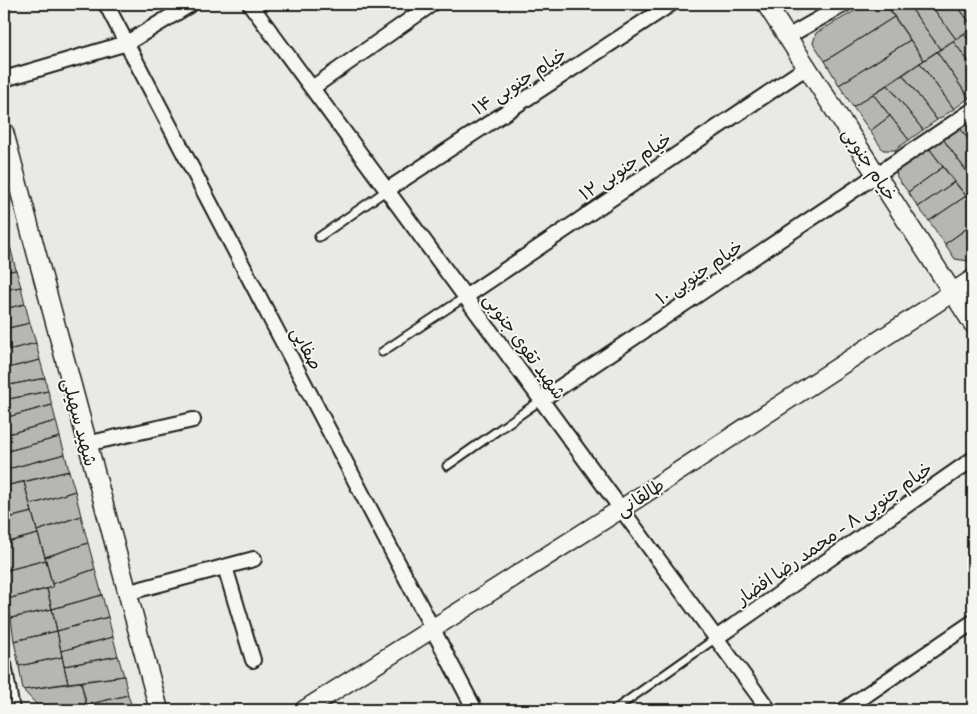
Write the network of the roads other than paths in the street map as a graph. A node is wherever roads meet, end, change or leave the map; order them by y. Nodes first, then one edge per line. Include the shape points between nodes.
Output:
1 (106, 4) edge
2 (191, 4) edge
3 (250, 4) edge
4 (432, 4) edge
5 (671, 4) edge
6 (766, 4) edge
7 (845, 4) edge
8 (787, 37) junction
9 (127, 43) junction
10 (807, 66) junction
11 (4, 79) edge
12 (312, 88) junction
13 (973, 110) edge
14 (4, 132) edge
15 (877, 176) junction
16 (387, 190) junction
17 (319, 237) dead end
18 (973, 279) edge
19 (953, 292) junction
20 (465, 297) junction
21 (973, 324) edge
22 (382, 352) dead end
23 (541, 400) junction
24 (193, 420) dead end
25 (86, 444) junction
26 (973, 459) edge
27 (447, 466) dead end
28 (622, 510) junction
29 (254, 559) dead end
30 (225, 567) junction
31 (126, 593) junction
32 (973, 622) edge
33 (432, 629) junction
34 (716, 638) junction
35 (253, 660) dead end
36 (4, 664) edge
37 (11, 706) edge
38 (316, 707) edge
39 (159, 710) edge
40 (475, 710) edge
41 (614, 710) edge
42 (769, 710) edge
43 (844, 710) edge

1 - 9 street, صفایی
2 - 9 street
3 - 12 street, شهید تقوی جنوبی
4 - 12 street
5 - 16 street, خیام جنوبی ۱۴
6 - 8 street, خیام جنوبی
7 - 8 street
8 - 10 street, خیام جنوبی
9 - 11 street
9 - 33 street, صفایی
10 - 15 street, خیام جنوبی
10 - 20 street, خیام جنوبی ۱۲
12 - 16 street, شهید تقوی جنوبی
13 - 15 street, خیام جنوبی ۱۰
14 - 25 street, شهید سهیلی
15 - 19 street, خیام جنوبی
15 - 23 street, خیام جنوبی ۱۰
16 - 17 lane
16 - 20 street, شهید تقوی جنوبی
18 - 19 street, طالقانی
19 - 21 street, خیام جنوبی
19 - 28 street, طالقانی
20 - 22 lane
20 - 23 street, شهید تقوی جنوبی
23 - 27 lane
23 - 28 street, شهید تقوی جنوبی
24 - 25 street
25 - 31 street, شهید سهیلی
26 - 34 street, خیام جنوبی ۸ - محمد رضا افضار
28 - 33 street, طالقانی
28 - 34 street, شهید تقوی جنوبی
29 - 30 street
30 - 31 street
30 - 35 street
31 - 39 street, شهید سهیلی
32 - 43 street
33 - 38 street, طالقانی
33 - 40 street, صفایی
34 - 41 lane
34 - 42 street, شهید تقوی جنوبی
36 - 37 street

